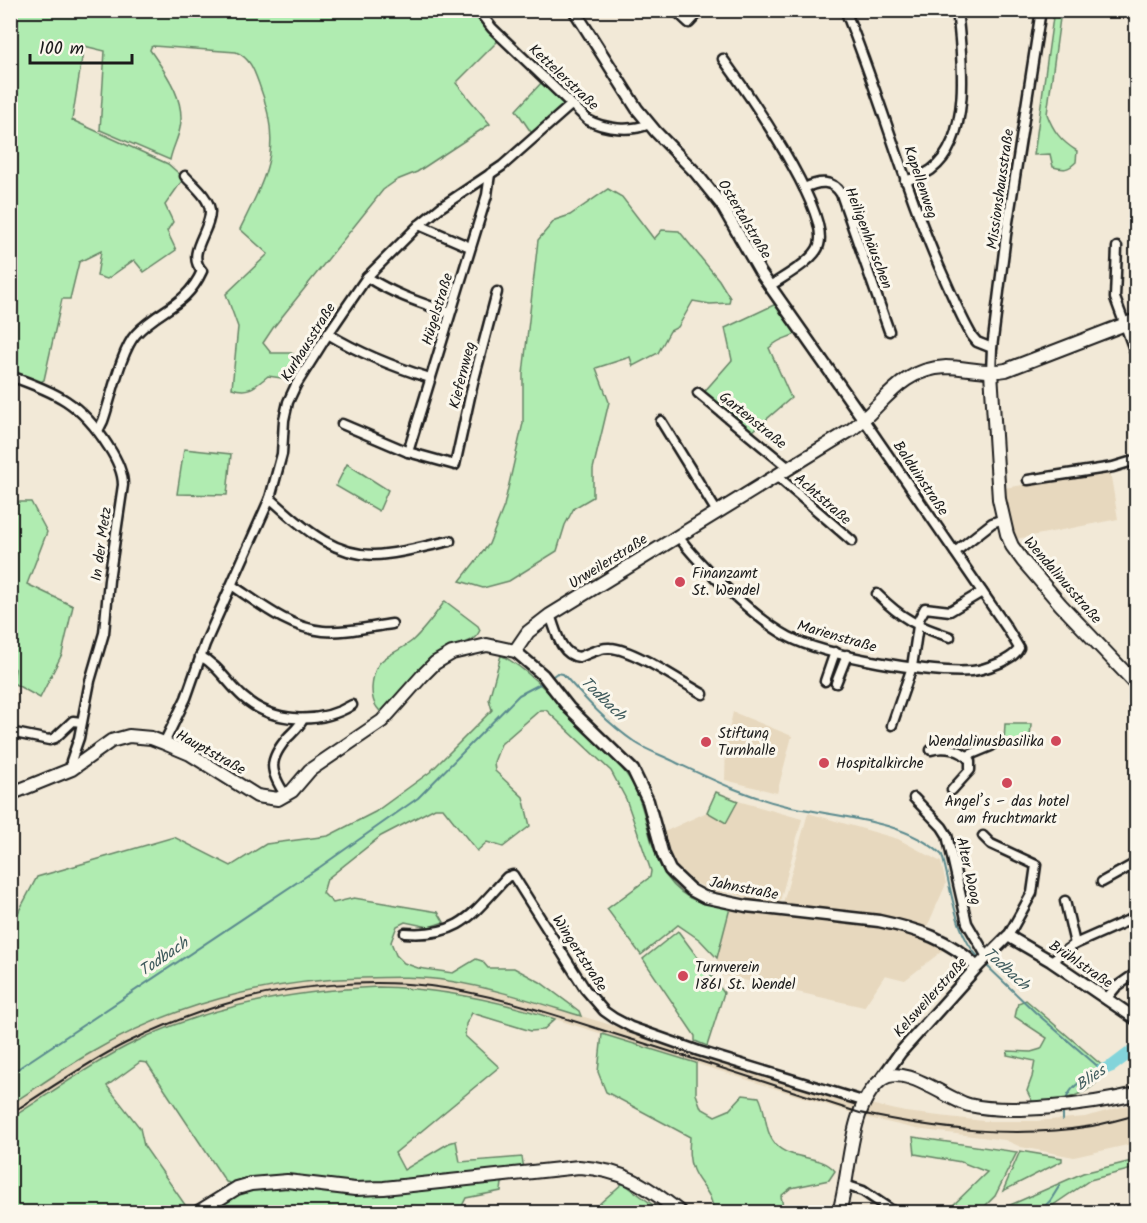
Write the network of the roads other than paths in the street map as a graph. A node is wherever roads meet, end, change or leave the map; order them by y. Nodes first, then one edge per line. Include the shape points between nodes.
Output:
1 (478, 10) edge
2 (574, 10) edge
3 (675, 10) edge
4 (701, 10) edge
5 (845, 10) edge
6 (957, 10) edge
7 (1041, 10) edge
8 (723, 58) dead end
9 (571, 105) junction
10 (649, 124) junction
11 (490, 174) junction
12 (185, 176) dead end
13 (906, 181) junction
14 (804, 188) junction
15 (419, 225) junction
16 (470, 247) junction
17 (1117, 247) dead end
18 (368, 277) junction
19 (770, 286) junction
20 (497, 292) dead end
21 (450, 313) junction
22 (1131, 323) edge
23 (889, 331) dead end
24 (328, 334) junction
25 (992, 348) junction
26 (1137, 355) edge
27 (992, 372) junction
28 (10, 376) edge
29 (430, 378) junction
30 (699, 393) dead end
31 (864, 420) junction
32 (661, 421) dead end
33 (342, 424) dead end
34 (98, 431) junction
35 (408, 452) junction
36 (1137, 460) edge
37 (790, 469) junction
38 (777, 476) junction
39 (1028, 480) dead end
40 (270, 498) junction
41 (717, 512) junction
42 (1003, 519) junction
43 (678, 536) junction
44 (450, 541) dead end
45 (852, 541) dead end
46 (955, 552) junction
47 (232, 586) junction
48 (982, 592) junction
49 (877, 594) dead end
50 (550, 615) junction
51 (392, 624) dead end
52 (918, 626) junction
53 (950, 637) dead end
54 (1019, 648) joint
55 (515, 651) junction
56 (835, 652) junction
57 (847, 655) junction
58 (200, 656) junction
59 (912, 667) junction
60 (825, 681) dead end
61 (836, 683) dead end
62 (1137, 684) edge
63 (703, 694) dead end
64 (352, 705) dead end
65 (303, 719) junction
66 (81, 723) junction
67 (892, 726) dead end
68 (10, 732) edge
69 (164, 743) junction
70 (991, 746) dead end
71 (931, 750) dead end
72 (967, 756) junction
73 (72, 769) junction
74 (952, 790) dead end
75 (10, 794) edge
76 (286, 796) junction
77 (914, 798) dead end
78 (983, 836) dead end
79 (1137, 863) edge
80 (1102, 882) dead end
81 (1065, 901) dead end
82 (1137, 917) edge
83 (405, 933) dead end
84 (1008, 936) junction
85 (1075, 944) junction
86 (1051, 961) junction
87 (982, 962) junction
88 (1137, 973) edge
89 (1106, 999) junction
90 (1137, 1019) edge
91 (900, 1053) junction
92 (896, 1075) junction
93 (879, 1082) junction
94 (1137, 1094) edge
95 (866, 1102) junction
96 (846, 1185) junction
97 (842, 1210) edge
98 (198, 1212) edge
99 (680, 1212) edge
100 (894, 1212) edge

1 - 9 street, Kettelerstraße
2 - 10 street, Ostertalstraße
3 - 4 street via 689,23
5 - 13 street, Kapellenweg
6 - 13 street via 963,76 956,127 939,162
7 - 25 street, Missionshausstraße
8 - 14 street via 775,134
9 - 10 street, Kettelerstraße via 588,120 603,126 634,128
9 - 11 street, Kurhausstraße
10 - 19 street, Ostertalstraße via 709,187
11 - 15 street, Kurhausstraße
11 - 16 street, Hügelstraße
12 - 34 street via 204,196 210,209 196,251 202,271 179,303 147,324 127,346
13 - 25 street, Kapellenweg via 932,252 967,328 978,342
14 - 19 street via 820,243 813,255
14 - 23 street, Heiligenhäuschen via 821,182 834,186 841,194
15 - 16 street
15 - 18 street, Kurhausstraße
16 - 21 street, Hügelstraße
17 - 22 street via 1115,298
18 - 21 street
18 - 24 street, Kurhausstraße
19 - 31 street, Ostertalstraße
20 - 35 street, Kiefernweg via 455,465
21 - 29 street, Hügelstraße
22 - 26 street
22 - 27 main road, Urweilerstraße via 1014,368
24 - 29 street via 384,363
24 - 40 street, Kurhausstraße via 288,402 282,454
25 - 27 street, Missionshausstraße
27 - 31 main road, Urweilerstraße via 950,367 921,371 896,386
27 - 42 main road, Wendalinusstraße
28 - 34 street, In der Metz via 65,399
29 - 35 street, Hügelstraße
30 - 37 street, Gartenstraße
31 - 37 main road, Urweilerstraße
31 - 46 street, Balduinstraße
32 - 41 street
33 - 35 street
34 - 66 street, In der Metz via 120,467 123,485 104,633
36 - 39 street
37 - 38 main road, Urweilerstraße
38 - 41 main road, Urweilerstraße
38 - 45 street, Achtstraße
40 - 44 street via 305,530 344,551 386,554
40 - 47 street, Kurhausstraße
41 - 43 main road, Urweilerstraße
42 - 46 street via 992,522
42 - 62 main road, Wendalinusstraße via 1012,546 1023,561
43 - 50 main road, Urweilerstraße
43 - 56 street, Marienstraße via 711,572 774,627 806,644
46 - 48 street, Balduinstraße
47 - 51 street via 276,614 321,631
47 - 58 street, Kurhausstraße
48 - 52 street via 950,611 925,608
48 - 54 street, Balduinstraße
49 - 52 street
50 - 55 main road, Urweilerstraße via 528,632
50 - 63 street via 566,652 574,657 609,647 620,650
52 - 53 street
52 - 59 street
54 - 59 street, Marienstraße via 1016,654 987,668 971,671
55 - 76 main road via 487,645 452,653 435,663 382,721 310,770
55 - 87 street, Jahnstraße via 633,770 648,801 670,870 690,890 746,906 898,925 953,945
56 - 57 street, Marienstraße
56 - 60 street
57 - 59 street, Marienstraße
57 - 61 street
58 - 65 street via 255,706 282,717
58 - 69 street, Kurhausstraße via 186,698
59 - 67 street
64 - 65 street via 335,714
65 - 76 street via 273,758 275,776
66 - 68 street via 73,721 49,740
66 - 73 street, In der Metz
69 - 73 main road, Hauptstraße via 138,736 120,737
69 - 76 main road, Hauptstraße via 190,754 257,796
70 - 72 street
71 - 72 street via 945,747
72 - 74 street via 970,770
73 - 75 main road, Hauptstraße
77 - 87 street, Alter Woog via 947,835 967,923
78 - 84 street via 991,844 1036,865 1032,894
79 - 80 street
81 - 85 street
82 - 85 street
83 - 95 street, Wingertstraße via 427,934 457,926 513,875 594,1001 614,1018 699,1051
84 - 86 street, Brühlstraße
84 - 87 street, Kelsweilerstraße
85 - 86 street
86 - 89 street, Brühlstraße
87 - 91 street, Kelsweilerstraße
88 - 89 street via 1126,978
89 - 90 street, Brühlstraße
91 - 92 street, Kelsweilerstraße
91 - 93 street, Kelsweilerstraße
92 - 93 main road
92 - 94 main road via 979,1107 1023,1108
93 - 95 main road, Kelsweilerstraße
95 - 96 main road, Kelsweilerstraße via 857,1121
96 - 97 main road, Kelsweilerstraße
96 - 100 street via 863,1191
98 - 99 main road via 237,1188 269,1181 384,1188 556,1168 600,1168 624,1175

